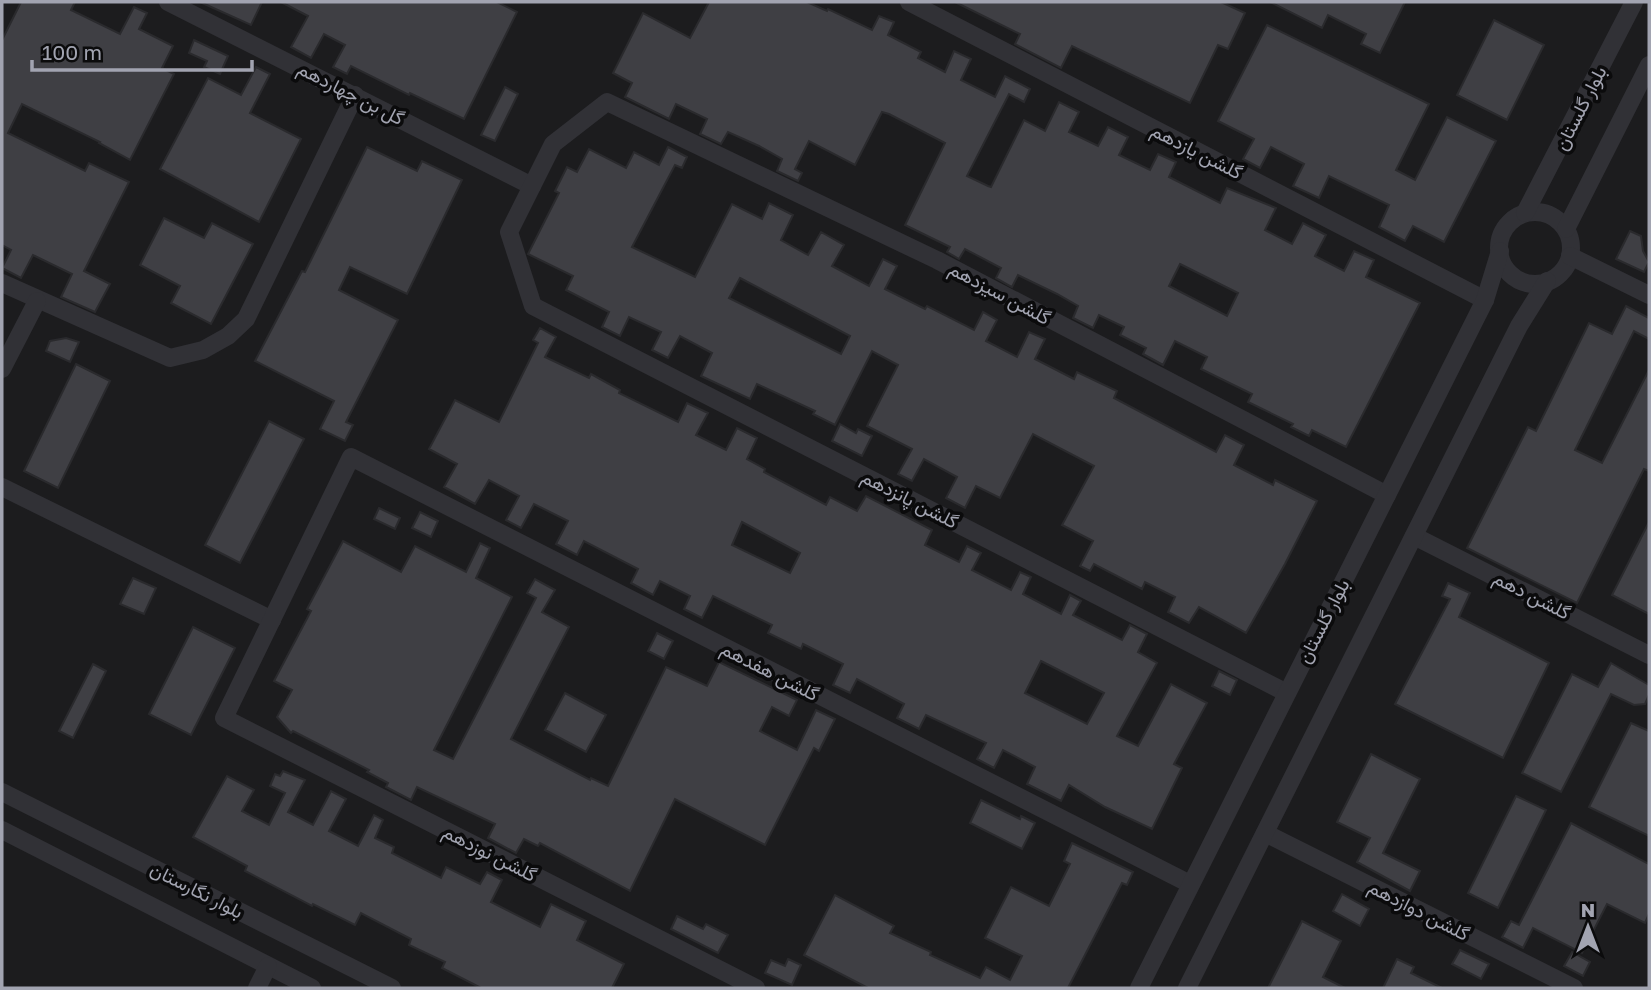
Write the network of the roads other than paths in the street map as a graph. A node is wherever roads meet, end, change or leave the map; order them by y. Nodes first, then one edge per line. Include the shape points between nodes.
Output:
1 (168, 2) edge
2 (909, 2) edge
3 (1627, 4) edge
4 (1649, 65) edge
5 (355, 94) junction
6 (532, 186) junction
7 (1525, 213) junction
8 (1566, 229) junction
9 (1500, 251) junction
10 (1570, 256) junction
11 (1547, 281) junction
12 (2, 283) edge
13 (1649, 295) edge
14 (1485, 300) junction
15 (37, 301) junction
16 (2, 369) edge
17 (2, 487) edge
18 (1387, 495) junction
19 (1414, 536) junction
20 (272, 621) junction
21 (1649, 655) edge
22 (1287, 692) junction
23 (2, 792) edge
24 (1265, 832) junction
25 (5, 834) edge
26 (1190, 884) junction
27 (268, 966) junction
28 (257, 988) edge
29 (312, 988) edge
30 (392, 988) edge
31 (756, 988) edge
32 (1139, 988) edge
33 (1187, 988) edge
34 (1574, 988) edge

1 - 5 street, گل بن چهاردهم
2 - 14 street, گلشن یازدهم
3 - 7 street, بلوار گلستان
4 - 8 street
5 - 6 street, گل بن چهاردهم
5 - 15 street via 246,319 228,336 203,350 170,358
6 - 18 street, گلشن سیزدهم via 553,144 607,102 937,260
6 - 22 street, گلشن پانزدهم via 509,232 533,306
7 - 8 street via 1550,215
7 - 9 street via 1506,228
8 - 10 street
9 - 11 street via 1513,276 1530,283
9 - 14 street, بلوار گلستان
10 - 11 street via 1562,271
10 - 13 street
11 - 19 street via 1519,326
12 - 15 street
14 - 18 street, بلوار گلستان
15 - 16 street
17 - 20 street
18 - 22 street, بلوار گلستان
19 - 21 street, گلشن دهم
19 - 24 street
20 - 26 street, گلشن هفدهم via 351,457
20 - 31 street, گلشن نوزدهم via 224,718
22 - 26 street, بلوار گلستان
23 - 30 street, بلوار نگارستان
24 - 33 street
24 - 34 street, گلشن دوازدهم
25 - 27 street, بلوار نگارستان
26 - 32 street, بلوار گلستان
27 - 28 street
27 - 29 street, بلوار نگارستان

